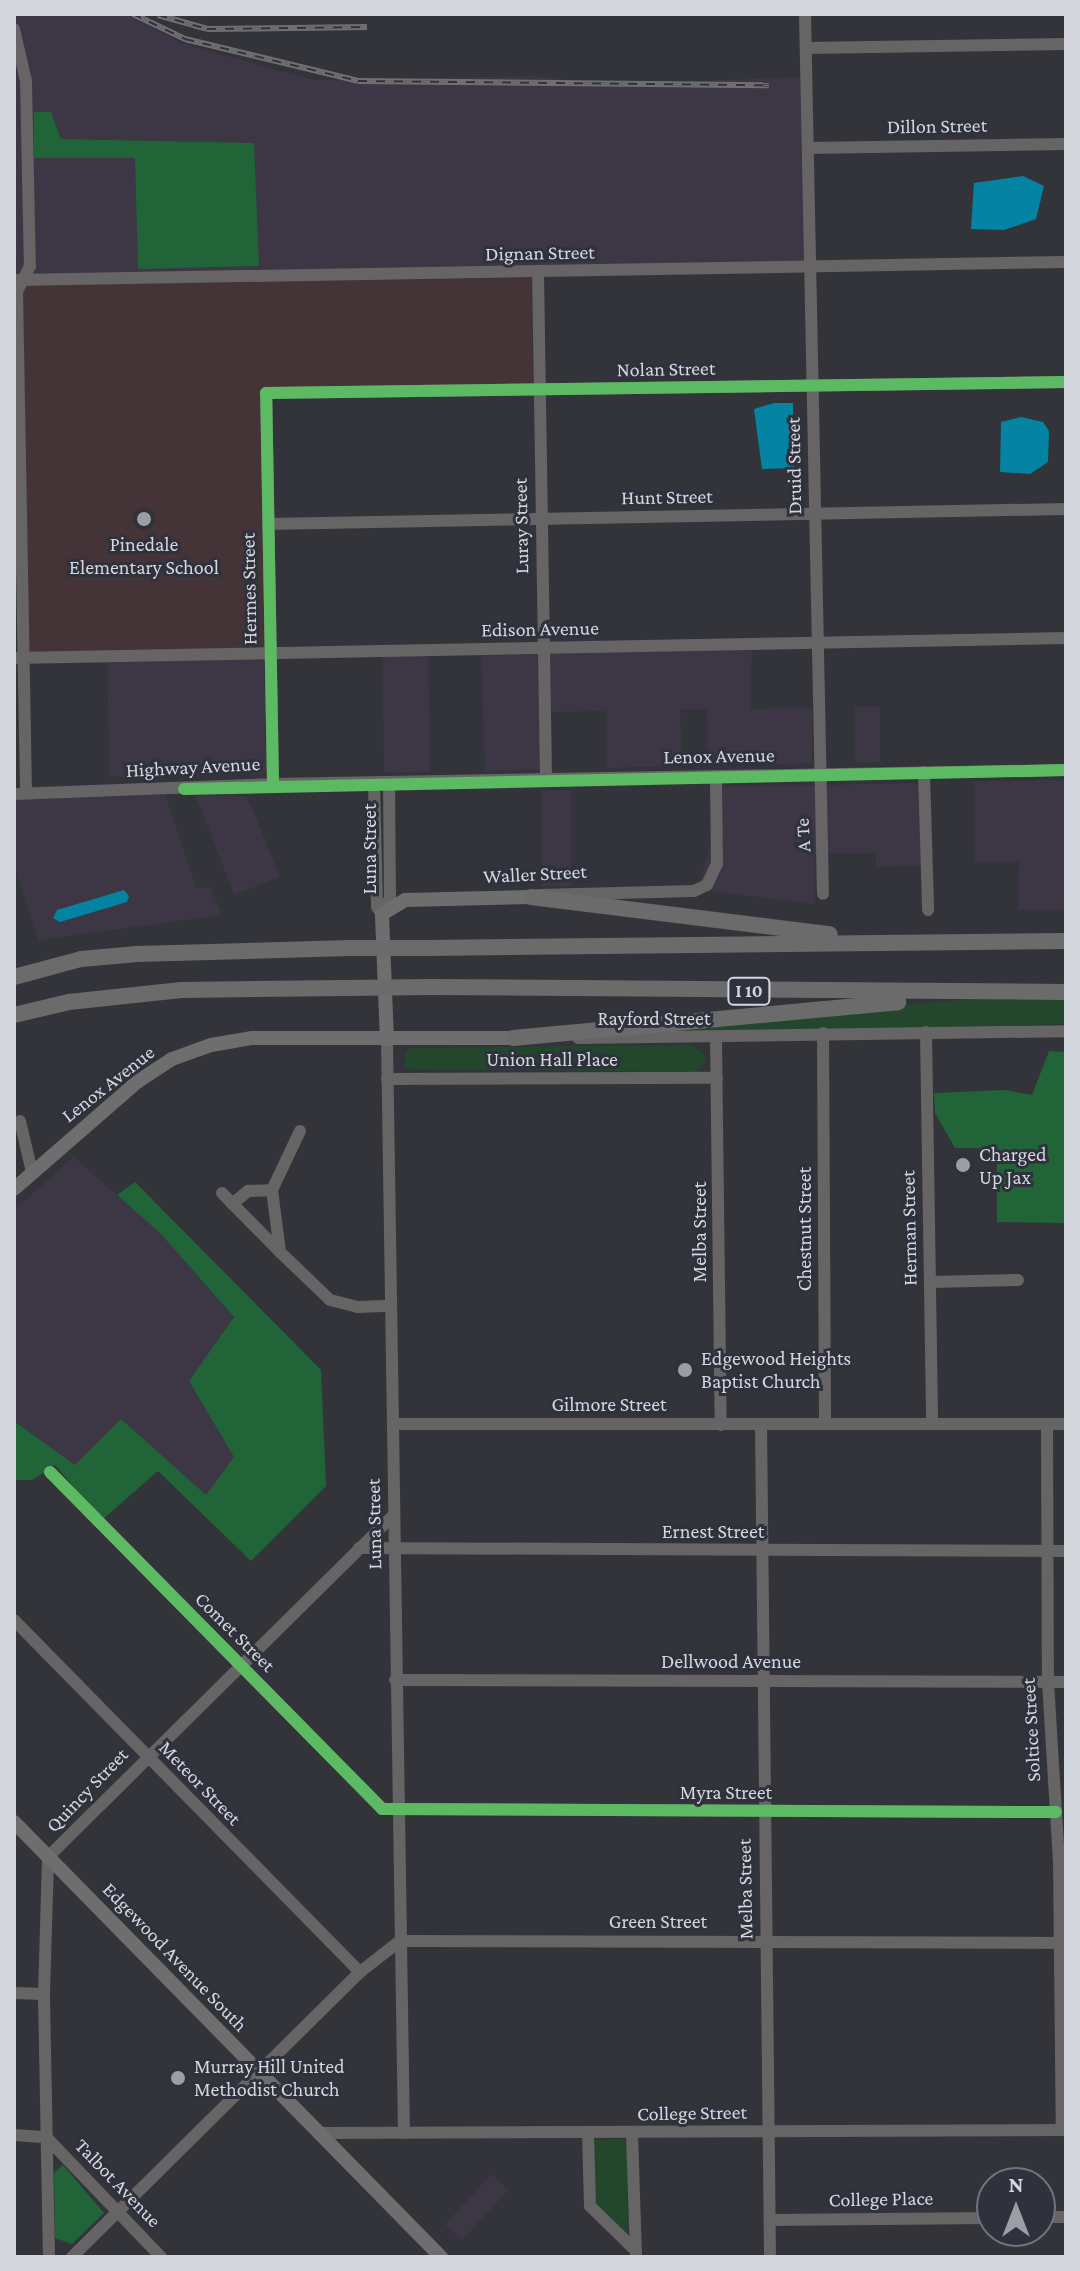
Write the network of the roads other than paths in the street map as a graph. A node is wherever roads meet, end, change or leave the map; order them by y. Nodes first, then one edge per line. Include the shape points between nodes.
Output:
1 (805, 14) edge
2 (14, 29) edge
3 (1066, 44) edge
4 (806, 48) junction
5 (1066, 144) edge
6 (808, 148) junction
7 (1066, 262) edge
8 (811, 268) junction
9 (538, 273) junction
10 (19, 280) edge
11 (1066, 382) edge
12 (813, 386) junction
13 (538, 391) junction
14 (266, 393) joint
15 (16, 401) edge
16 (1066, 509) edge
17 (815, 515) junction
18 (542, 519) junction
19 (268, 524) junction
20 (17, 527) edge
21 (1066, 638) edge
22 (817, 643) junction
23 (543, 648) junction
24 (270, 653) junction
25 (19, 658) edge
26 (1066, 770) edge
27 (924, 772) junction
28 (820, 774) junction
29 (716, 776) junction
30 (546, 779) junction
31 (374, 783) junction
32 (389, 783) junction
33 (273, 784) junction
34 (20, 794) edge
35 (823, 894) dead end
36 (531, 897) junction
37 (928, 910) dead end
38 (382, 914) junction
39 (1066, 941) edge
40 (1004, 942) junction
41 (14, 977) edge
42 (1066, 992) edge
43 (967, 994) junction
44 (14, 1015) edge
45 (1066, 1031) edge
46 (926, 1032) junction
47 (823, 1033) junction
48 (513, 1038) junction
49 (716, 1039) junction
50 (387, 1040) junction
51 (717, 1078) junction
52 (387, 1079) junction
53 (20, 1121) dead end
54 (300, 1131) dead end
55 (32, 1172) junction
56 (14, 1189) edge
57 (272, 1190) junction
58 (222, 1193) dead end
59 (232, 1204) junction
60 (280, 1252) junction
61 (1018, 1280) dead end
62 (930, 1282) junction
63 (391, 1306) junction
64 (932, 1423) junction
65 (393, 1424) junction
66 (825, 1424) junction
67 (1047, 1424) junction
68 (1066, 1424) edge
69 (721, 1425) junction
70 (761, 1425) junction
71 (50, 1472) dead end
72 (394, 1515) junction
73 (359, 1548) junction
74 (394, 1549) junction
75 (761, 1551) junction
76 (1046, 1551) junction
77 (1066, 1551) edge
78 (14, 1620) edge
79 (240, 1666) junction
80 (395, 1680) junction
81 (763, 1681) junction
82 (1048, 1682) junction
83 (1066, 1682) edge
84 (147, 1757) junction
85 (397, 1811) junction
86 (764, 1812) junction
87 (1056, 1812) junction
88 (14, 1822) edge
89 (48, 1857) junction
90 (1063, 1863) edge
91 (400, 1941) junction
92 (765, 1941) junction
93 (1061, 1943) junction
94 (360, 1972) junction
95 (14, 1993) edge
96 (44, 1994) junction
97 (1064, 1996) edge
98 (259, 2072) junction
99 (1064, 2130) edge
100 (769, 2132) junction
101 (319, 2133) junction
102 (404, 2133) junction
103 (588, 2134) junction
104 (632, 2134) junction
105 (14, 2135) edge
106 (46, 2137) junction
107 (117, 2213) junction
108 (976, 2218) edge
109 (770, 2220) junction
110 (634, 2252) edge
111 (49, 2257) edge
112 (72, 2257) edge
113 (161, 2257) edge
114 (441, 2257) edge
115 (770, 2257) edge

1 - 4 street, Druid Street
2 - 10 street via 26,81 30,266
3 - 4 street
4 - 6 street, Druid Street
5 - 6 street, Dillon Street
6 - 8 street, Druid Street
7 - 8 street, Dignan Street
8 - 9 street, Dignan Street
8 - 12 street, Druid Street
9 - 10 street, Dignan Street
9 - 13 street, Luray Street
10 - 15 street
11 - 12 street, Nolan Street
12 - 13 street, Nolan Street
12 - 17 street, Druid Street
13 - 14 street, Nolan Street
13 - 18 street, Luray Street
14 - 19 street, Hermes Street
15 - 20 street
16 - 17 street, Hunt Street
17 - 18 street, Hunt Street
17 - 22 street, Druid Street
18 - 19 street, Hunt Street
18 - 23 street, Luray Street
19 - 24 street, Hermes Street
20 - 25 street
21 - 22 street, Edison Avenue
22 - 23 street, Edison Avenue
22 - 28 street, Druid Street
23 - 24 street, Edison Avenue
23 - 30 street, Luray Street
24 - 25 street, Edison Avenue
24 - 33 street, Hermes Street
25 - 34 street
26 - 27 street, Lenox Avenue
27 - 28 street, Lenox Avenue
27 - 37 street
28 - 29 street, Lenox Avenue
28 - 35 street, A Te
29 - 30 street, Lenox Avenue
29 - 36 street, Waller Street via 717,864 707,885 694,891 559,891
30 - 32 street, Lenox Avenue
31 - 32 street, Lenox Avenue
31 - 33 street, Highway Avenue
31 - 38 street, Luna Street via 377,907
32 - 38 street, Luna Street via 390,898
33 - 34 street, Highway Avenue
36 - 38 main road, Waller Street via 405,900
36 - 40 highway via 827,934
38 - 50 main road, Luna Street
39 - 40 highway
40 - 41 highway, bridge via 137,954 81,959
42 - 43 highway, I 10
43 - 44 highway, I 10, bridge via 431,987 181,990
43 - 48 highway
45 - 46 street, Rayford Street
46 - 47 street, Rayford Street
46 - 62 street, Herman Street
47 - 49 street, Rayford Street
47 - 66 street, Chestnut Street
48 - 49 street, Rayford Street
48 - 50 main road, Rayford Street
49 - 51 street, Melba Street
50 - 52 street, Luna Street
50 - 55 main road, Lenox Avenue via 252,1038 191,1051 137,1082
51 - 52 street, Union Hall Place
51 - 69 street, Melba Street
52 - 63 street, Luna Street
53 - 55 street
54 - 57 street
55 - 56 main road, Lenox Avenue
57 - 59 street via 248,1191
57 - 60 street
58 - 59 street
59 - 60 street
60 - 63 street via 330,1300 358,1307
61 - 62 street
62 - 64 street, Herman Street
63 - 65 street, Luna Street
64 - 66 street, Gilmore Street
64 - 67 street, Gilmore Street
65 - 69 street, Gilmore Street
65 - 72 street, Luna Street
66 - 70 street, Gilmore Street
67 - 68 street, Gilmore Street
67 - 76 street, Soltice Street
69 - 70 street, Gilmore Street
70 - 75 street, Melba Street
71 - 79 street, Comet Street
72 - 73 street, Quincy Street
72 - 74 street, Luna Street
73 - 74 street, Ernest Street
73 - 79 street, Quincy Street
74 - 75 street, Ernest Street
74 - 80 street, Luna Street
75 - 76 street, Ernest Street
75 - 81 street, Melba Street
76 - 77 street, Ernest Street
76 - 82 street, Soltice Street
78 - 84 street, Meteor Street
79 - 84 street, Quincy Street
79 - 85 street, Comet Street via 382,1809
80 - 81 street, Dellwood Avenue
80 - 85 street, Luna Street
81 - 82 street, Dellwood Avenue
81 - 86 street, Melba Street
82 - 83 street, Dellwood Avenue
82 - 87 street, Soltice Street
84 - 89 street, Quincy Street
84 - 94 street, Meteor Street
85 - 86 street, Myra Street
85 - 91 street, Luna Street
86 - 87 street, Myra Street
86 - 92 street, Melba Street
87 - 90 street, Soltice Street
88 - 89 main road, Edgewood Avenue South
89 - 96 street
89 - 98 main road, Edgewood Avenue South
90 - 93 street, Soltice Street
91 - 92 street, Green Street
91 - 94 street
91 - 102 street, Luna Street
92 - 93 street, Green Street
92 - 100 street, Melba Street
93 - 97 street, Soltice Street
94 - 98 street
95 - 96 street
96 - 106 street
97 - 99 street, Soltice Street
98 - 101 main road, Edgewood Avenue South
98 - 107 street
99 - 100 street, College Street
100 - 104 street, College Street
100 - 109 street, Melba Street
101 - 102 street, College Street
101 - 114 main road, Edgewood Avenue South
102 - 103 street, College Street
103 - 104 street, College Street
103 - 110 street via 590,2206
104 - 110 street
105 - 106 street
106 - 107 street, Talbot Avenue
106 - 111 street
107 - 112 street
107 - 113 street, Talbot Avenue
108 - 109 street, College Place
109 - 115 street, Melba Street

